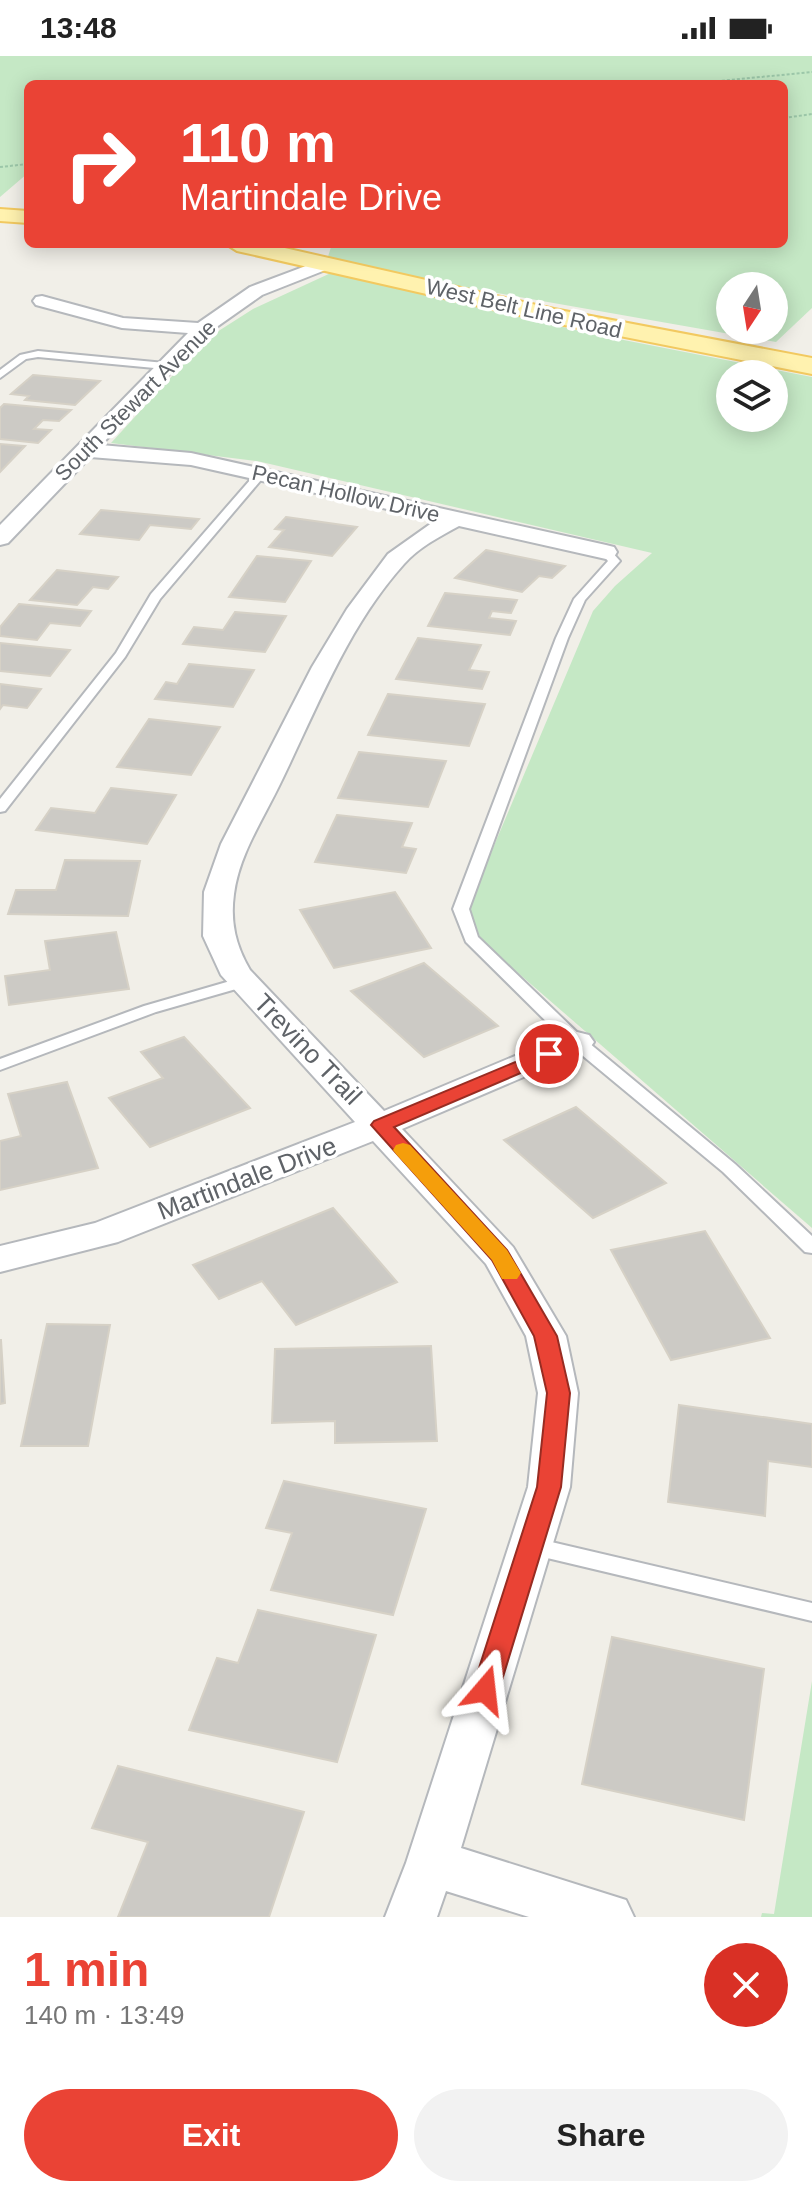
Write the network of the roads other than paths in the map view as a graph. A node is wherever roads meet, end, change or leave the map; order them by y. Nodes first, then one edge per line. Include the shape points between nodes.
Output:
1 (0, 215) edge
2 (24, 217) edge
3 (256, 248) edge
4 (327, 263) junction
5 (42, 301) dead end
6 (202, 329) junction
7 (165, 366) junction
8 (812, 366) edge
9 (0, 375) edge
10 (84, 450) junction
11 (261, 474) junction
12 (456, 518) junction
13 (0, 538) edge
14 (606, 552) joint
15 (0, 808) edge
16 (244, 982) junction
17 (577, 1042) junction
18 (0, 1065) edge
19 (381, 1125) junction
20 (812, 1247) edge
21 (0, 1259) edge
22 (530, 1546) junction
23 (812, 1612) edge
24 (431, 1863) junction
25 (411, 1917) edge
26 (608, 1917) edge

1 - 2 main road
3 - 4 main road, West Belt Line Road
4 - 6 street, South Stewart Avenue via 256,291
4 - 8 main road, West Belt Line Road via 569,319
5 - 6 street via 122,323
6 - 7 street, South Stewart Avenue
7 - 9 lane via 38,354 23,357
7 - 10 street, South Stewart Avenue
10 - 11 street, Pecan Hollow Drive via 191,459
10 - 13 street, South Stewart Avenue
11 - 12 street, Pecan Hollow Drive
11 - 15 lane via 155,597 121,654
12 - 14 street, Pecan Hollow Drive
12 - 16 street, Trevino Trail via 397,558 363,602 227,864 217,905 217,942
14 - 17 lane via 614,561 580,599 562,638 461,909 471,939
16 - 18 lane via 150,1009
16 - 19 street, Trevino Trail
17 - 19 street, Martindale Drive
17 - 20 lane via 729,1168
19 - 21 street, Martindale Drive via 105,1233
19 - 22 street, Trevino Trail via 500,1256 546,1336 558,1393 549,1487
22 - 23 lane
22 - 24 street, Trevino Trail
24 - 25 street, Trevino Trail
24 - 26 street

